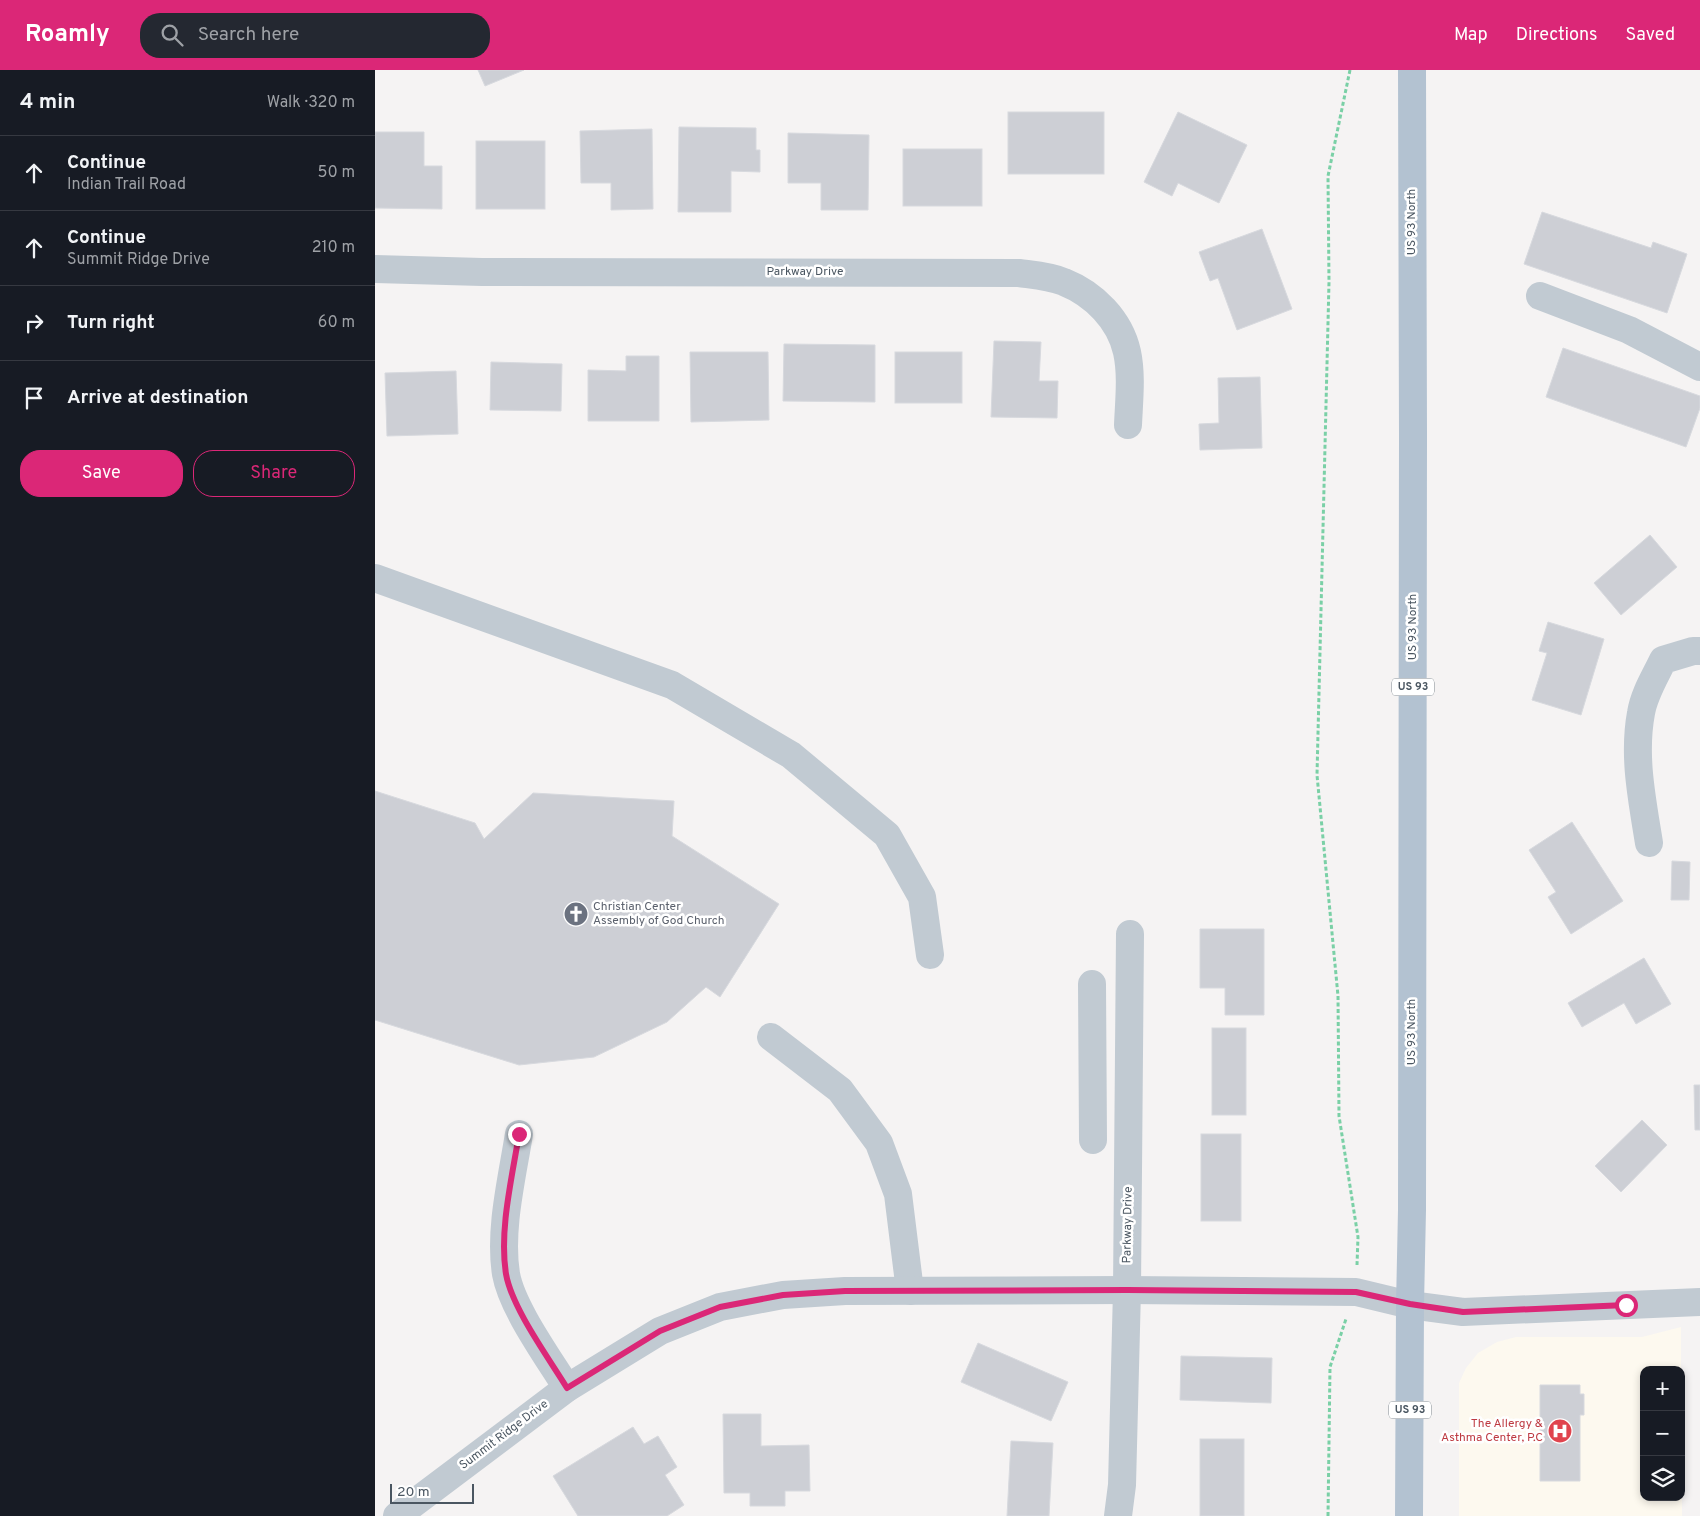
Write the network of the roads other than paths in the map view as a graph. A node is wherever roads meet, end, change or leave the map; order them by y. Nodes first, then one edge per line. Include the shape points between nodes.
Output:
1 (1411, 70) edge
2 (375, 269) edge
3 (1540, 296) dead end
4 (1700, 367) edge
5 (1129, 425) dead end
6 (375, 578) edge
7 (1700, 651) edge
8 (1649, 842) dead end
9 (1130, 934) dead end
10 (930, 955) dead end
11 (1092, 984) dead end
12 (771, 1037) dead end
13 (519, 1134) dead end
14 (1093, 1140) dead end
15 (1127, 1290) junction
16 (909, 1291) junction
17 (1700, 1302) edge
18 (1410, 1304) junction
19 (567, 1388) junction
20 (397, 1516) edge
21 (1118, 1516) edge
22 (1409, 1516) edge

1 - 18 main road, US 93 North / US 93 via 1413,1210
2 - 5 street, Parkway Drive via 1019,273 1042,276 1064,282 1085,293 1103,308 1117,327 1127,351
3 - 4 street via 1629,330
6 - 10 street via 673,685 791,755 887,835 922,897
7 - 8 street via 1663,660 1641,712 1637,761
9 - 15 street, Parkway Drive
11 - 14 street
12 - 16 street via 840,1090 879,1142 898,1194
13 - 19 street via 505,1227 506,1274 524,1317
15 - 16 street, Summit Ridge Drive
15 - 18 street, Summit Ridge Drive via 1356,1292
15 - 21 street, Parkway Drive via 1122,1485
16 - 19 street, Summit Ridge Drive via 783,1295 720,1307 660,1331
17 - 18 street, Summit Ridge Drive via 1463,1312
18 - 22 main road, US 93
19 - 20 street, Summit Ridge Drive

